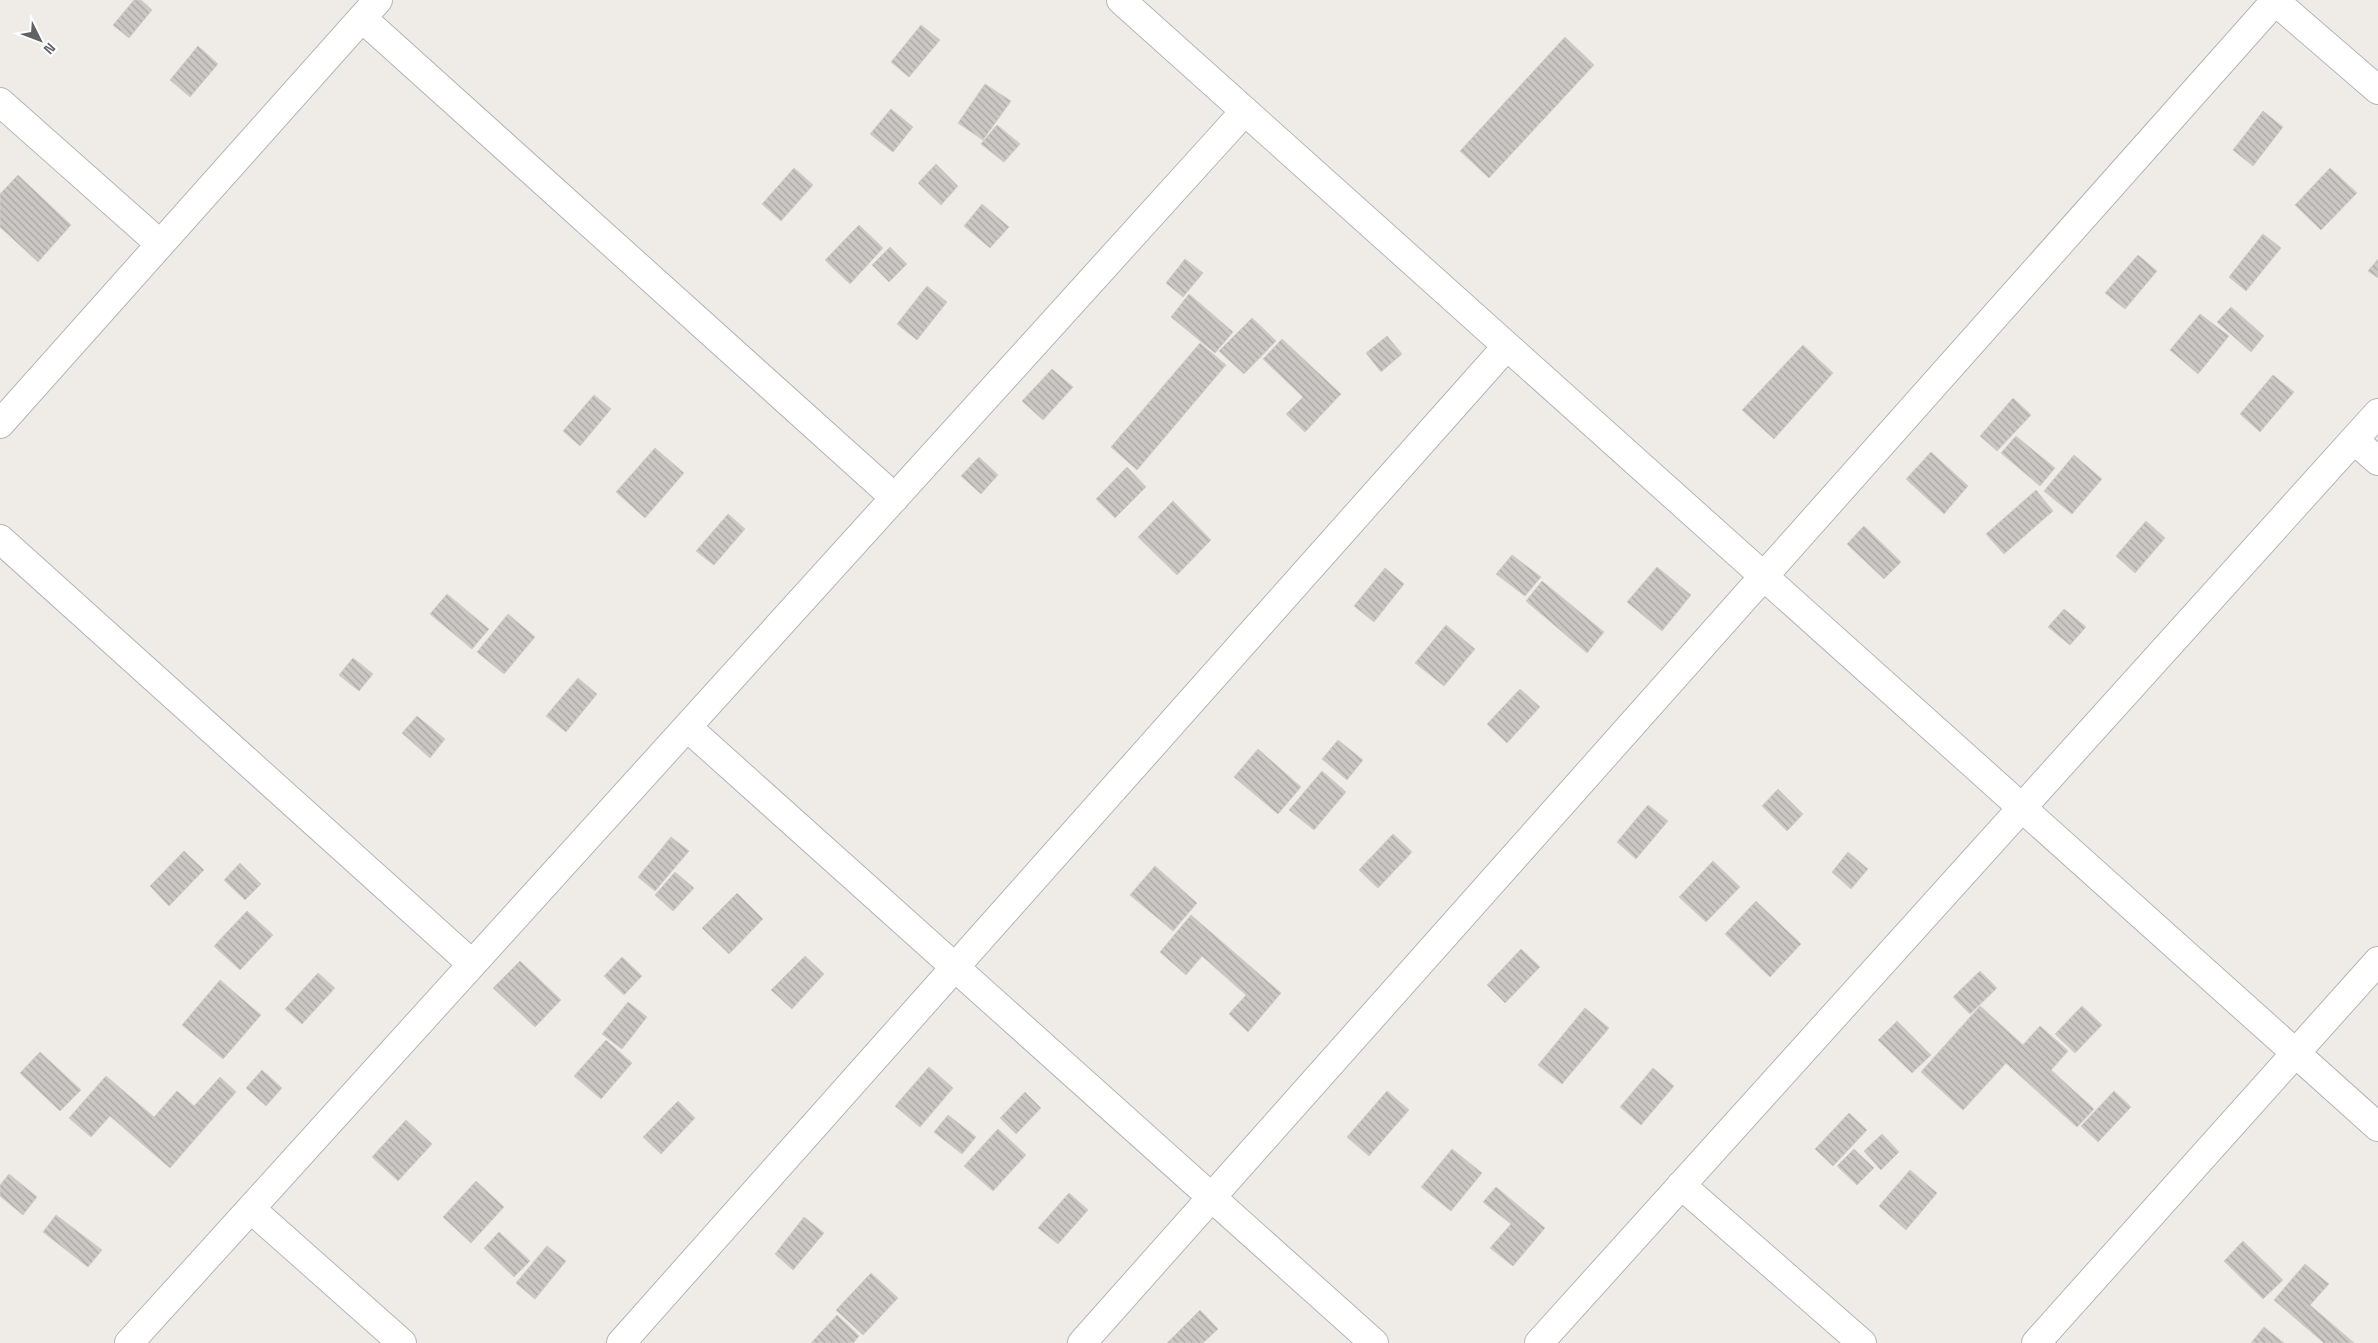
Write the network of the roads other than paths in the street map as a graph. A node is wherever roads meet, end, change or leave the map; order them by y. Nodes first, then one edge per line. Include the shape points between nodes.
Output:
1 (1121, 0) edge
2 (2275, 0) edge
3 (370, 9) edge
4 (2378, 90) edge
5 (0, 102) edge
6 (1245, 111) junction
7 (160, 244) junction
8 (1507, 346) junction
9 (2378, 413) edge
10 (0, 424) edge
11 (2354, 440) junction
12 (2378, 461) edge
13 (895, 498) junction
14 (0, 539) edge
15 (1764, 576) junction
16 (687, 727) junction
17 (2022, 808) junction
18 (2378, 961) edge
19 (472, 964) junction
20 (955, 967) junction
21 (2295, 1053) junction
22 (2378, 1127) edge
23 (1681, 1185) junction
24 (1212, 1198) junction
25 (251, 1209) junction
26 (129, 1343) edge
27 (402, 1343) edge
28 (621, 1343) edge
29 (1082, 1343) edge
30 (1374, 1343) edge
31 (1539, 1343) edge
32 (1862, 1343) edge
33 (2036, 1343) edge

1 - 6 street
2 - 4 street
2 - 15 street
3 - 7 street
3 - 13 street
5 - 7 street
6 - 8 street
6 - 13 street
7 - 10 street
8 - 15 street
8 - 20 street
9 - 11 street
11 - 12 street
11 - 17 street
13 - 16 street
14 - 19 street
15 - 17 street
15 - 24 street
16 - 19 street
16 - 20 street
17 - 21 street
17 - 23 street
18 - 21 street
19 - 25 street
20 - 24 street
20 - 28 street
21 - 22 street
21 - 33 street
23 - 31 street
23 - 32 street
24 - 29 street
24 - 30 street
25 - 26 street
25 - 27 street

